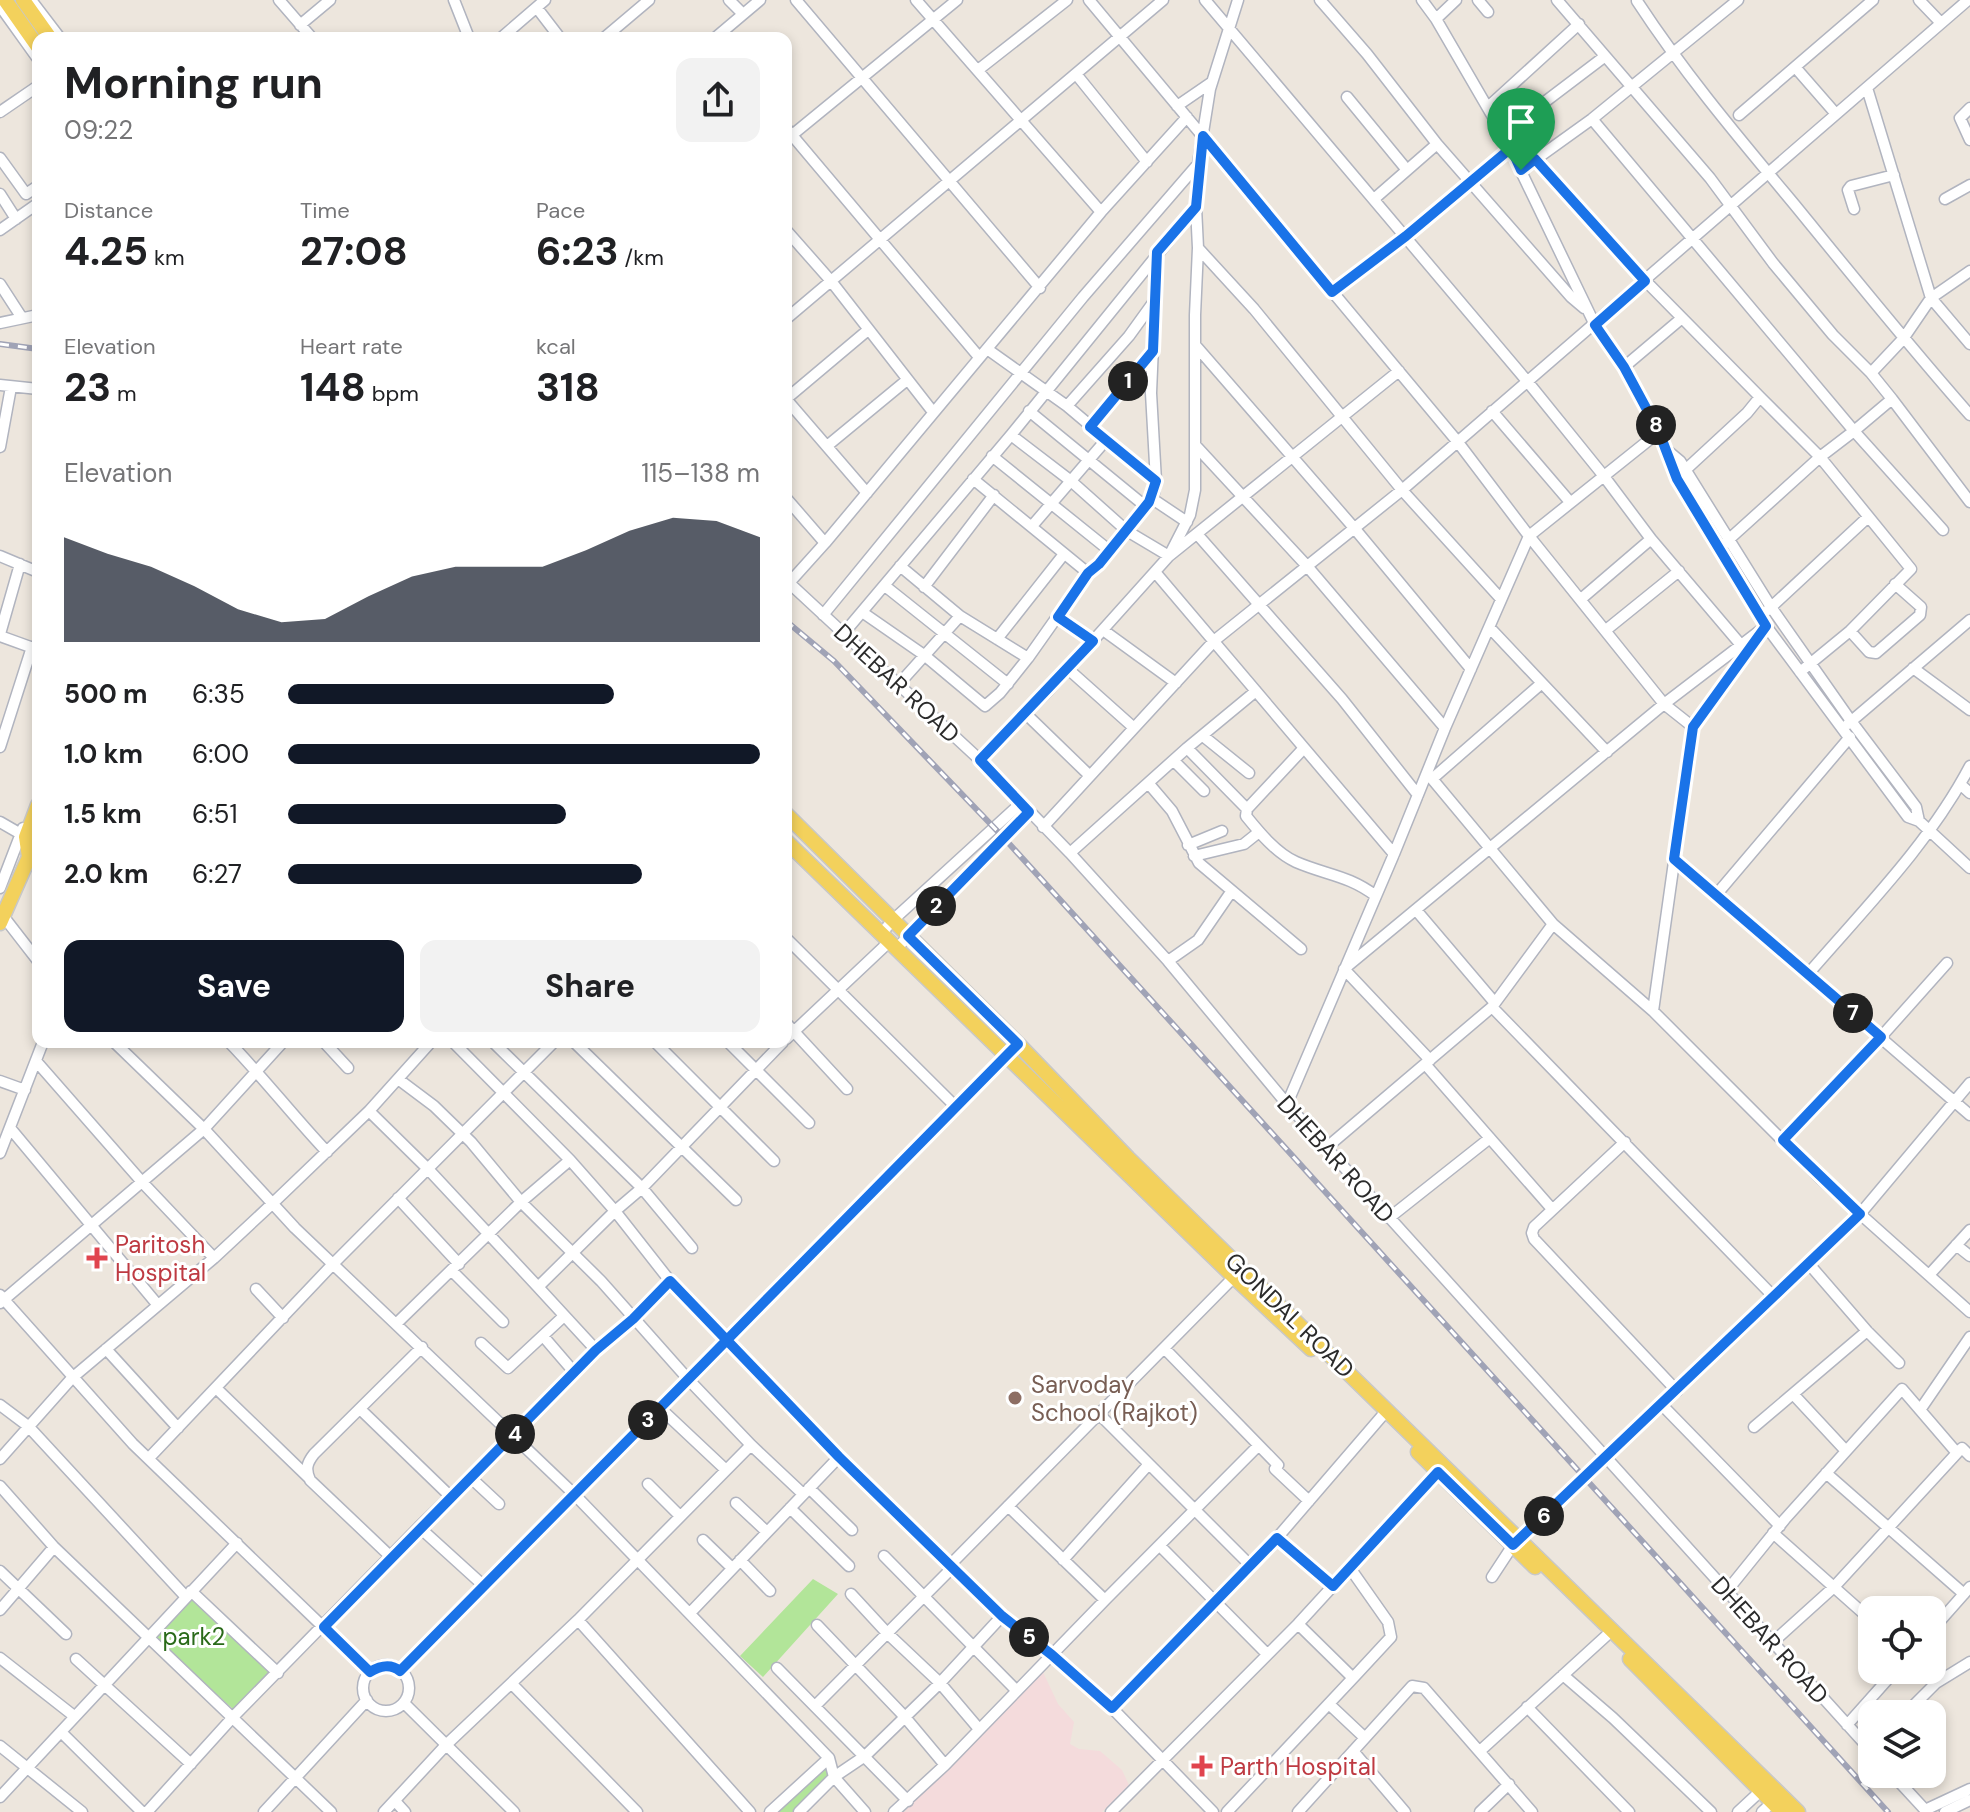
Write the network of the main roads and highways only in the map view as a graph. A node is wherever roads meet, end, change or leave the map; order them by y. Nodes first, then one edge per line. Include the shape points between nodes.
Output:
1 (5, 0) edge
2 (23, 0) edge
3 (46, 32) edge
4 (32, 38) edge
5 (792, 820) edge
6 (30, 836) edge
7 (792, 852) edge
8 (1, 917) edge
9 (1013, 1049) junction
10 (1441, 1468) junction
11 (1516, 1542) junction
12 (1764, 1787) junction
13 (1774, 1805) edge
14 (1798, 1812) edge

1 - 4 main road
2 - 3 main road
5 - 9 main road, GONDAL ROAD
6 - 8 main road via 29,857
7 - 9 main road, GONDAL ROAD
9 - 10 main road, GONDAL ROAD
9 - 10 main road, GONDAL ROAD via 1234,1277
10 - 11 main road, GONDAL ROAD
11 - 12 main road, GONDAL ROAD
11 - 12 main road, GONDAL ROAD
12 - 13 main road, GONDAL ROAD
13 - 14 main road, GONDAL ROAD

